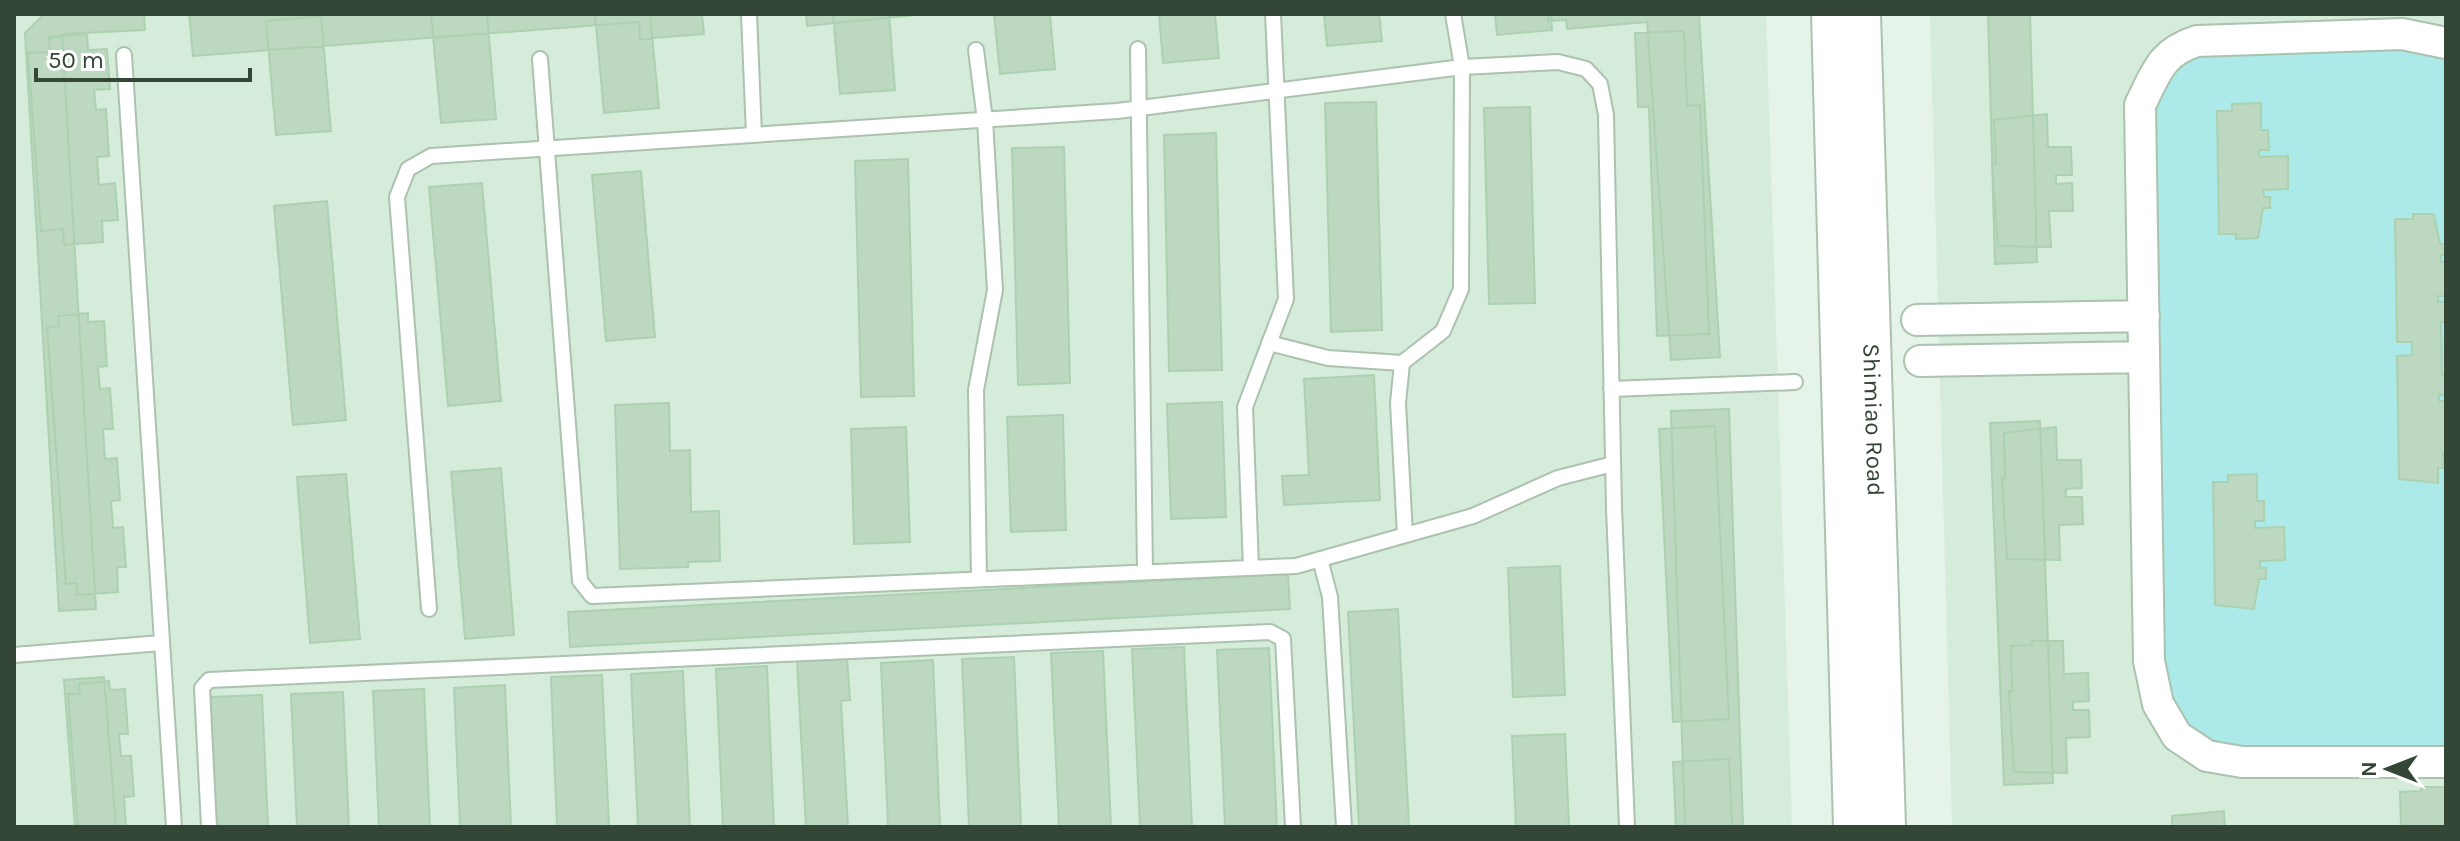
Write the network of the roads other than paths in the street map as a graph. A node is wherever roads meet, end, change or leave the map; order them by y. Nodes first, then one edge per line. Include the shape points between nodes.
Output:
1 (749, 14) edge
2 (1273, 14) edge
3 (1453, 14) edge
4 (1831, 14) edge
5 (1861, 14) edge
6 (2446, 43) edge
7 (1138, 49) dead end
8 (976, 50) dead end
9 (124, 55) dead end
10 (540, 59) dead end
11 (1462, 67) junction
12 (985, 120) junction
13 (754, 135) junction
14 (547, 148) junction
15 (2144, 316) junction
16 (1917, 320) dead end
17 (1269, 343) junction
18 (2144, 357) junction
19 (1920, 361) dead end
20 (1402, 363) junction
21 (1795, 382) dead end
22 (1611, 389) junction
23 (1613, 464) junction
24 (1405, 535) junction
25 (1320, 559) junction
26 (1251, 568) junction
27 (1145, 572) junction
28 (979, 579) junction
29 (429, 609) dead end
30 (161, 643) junction
31 (14, 655) edge
32 (2446, 762) edge
33 (174, 827) edge
34 (209, 827) edge
35 (1293, 827) edge
36 (1344, 827) edge
37 (1627, 827) edge
38 (1853, 827) edge
39 (1886, 827) edge

1 - 13 lane
2 - 17 lane via 1286,299
3 - 11 lane
4 - 38 street, Shimiao Road
5 - 39 street, Shimiao Road
6 - 15 street via 2402,34 2197,41 2174,48 2140,105
7 - 27 lane
8 - 12 lane
9 - 30 lane
10 - 14 lane
11 - 12 lane via 1117,111
11 - 20 lane via 1461,289 1443,331
11 - 22 lane via 1558,62 1586,69 1600,84 1606,115
12 - 13 lane
12 - 28 lane via 995,290 976,390
13 - 14 lane
14 - 28 lane via 580,581 592,596
14 - 29 lane via 431,156 408,169 397,197
15 - 16 street
15 - 18 street
17 - 20 lane via 1328,358
17 - 26 lane via 1245,407
18 - 19 street
18 - 32 street via 2149,661 2158,704 2177,736 2207,756 2242,762
20 - 24 lane via 1398,403
21 - 22 lane
22 - 23 lane
23 - 24 lane via 1558,478 1473,516
23 - 37 lane
24 - 25 lane
25 - 26 lane
25 - 36 lane via 1330,597
26 - 27 lane
27 - 28 lane
30 - 31 lane
30 - 33 lane
34 - 35 lane via 202,688 209,680 1270,632 1283,639

